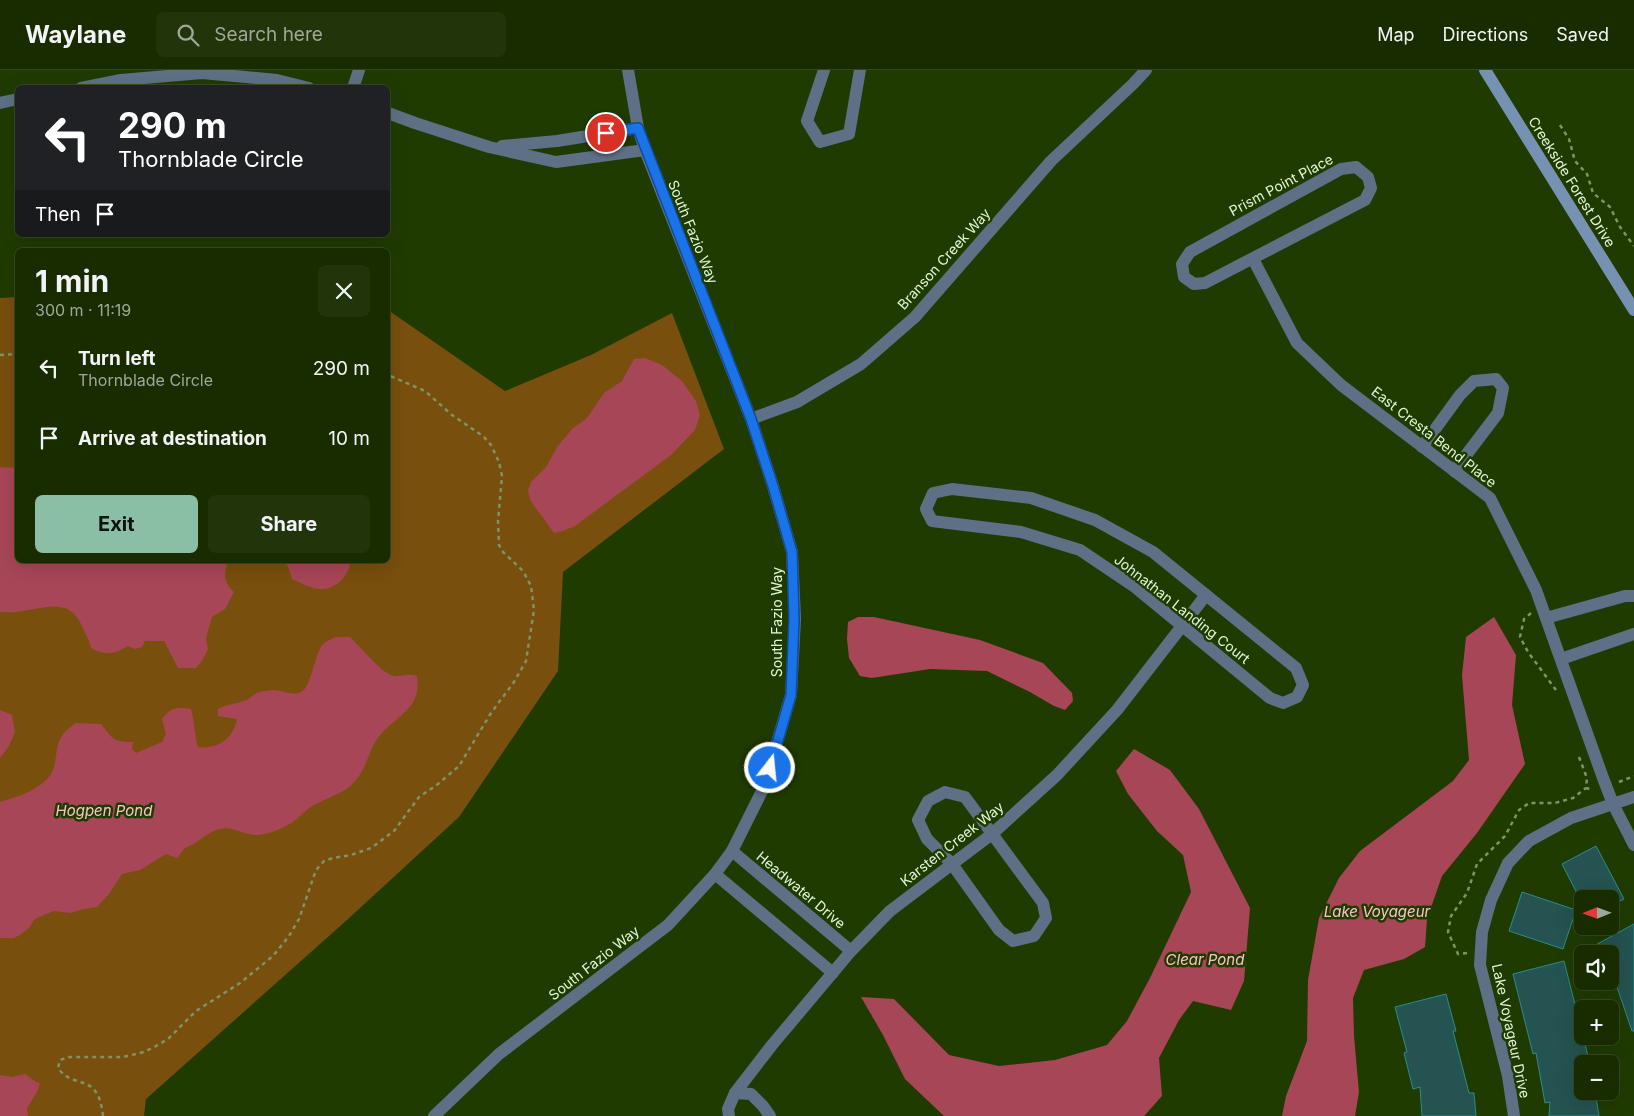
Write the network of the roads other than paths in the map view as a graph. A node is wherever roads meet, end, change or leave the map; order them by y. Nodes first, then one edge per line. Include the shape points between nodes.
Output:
1 (359, 70) edge
2 (628, 70) edge
3 (824, 70) edge
4 (860, 70) edge
5 (1146, 70) edge
6 (1156, 70) edge
7 (1485, 70) edge
8 (1133, 84) junction
9 (95, 85) edge
10 (297, 85) edge
11 (354, 85) edge
12 (15, 100) edge
13 (0, 103) edge
14 (390, 114) edge
15 (638, 128) junction
16 (489, 147) junction
17 (645, 150) junction
18 (1252, 259) junction
19 (1634, 310) edge
20 (751, 419) junction
21 (1422, 447) junction
22 (1454, 471) junction
23 (1206, 595) junction
24 (1634, 596) edge
25 (1546, 618) junction
26 (1183, 625) junction
27 (1634, 634) edge
28 (1561, 659) junction
29 (1634, 797) edge
30 (1613, 804) junction
31 (992, 834) junction
32 (1634, 846) edge
33 (732, 851) junction
34 (952, 864) junction
35 (715, 874) junction
36 (851, 951) junction
37 (833, 973) junction
38 (735, 1093) junction
39 (434, 1116) edge
40 (729, 1116) edge
41 (770, 1116) edge
42 (1514, 1116) edge

1 - 11 street
2 - 15 street, South Fazio Way
3 - 4 street via 807,121 820,142 849,134
5 - 8 street, Branson Creek Way
6 - 8 street, Branson Creek Way
7 - 19 main road, Creekside Forest Drive
8 - 20 street, Branson Creek Way via 1051,161 915,317 861,364 796,402
9 - 10 street via 202,73
12 - 13 street
14 - 16 street
15 - 16 street via 557,141
15 - 17 street, South Fazio Way
16 - 17 street via 556,162
17 - 20 street, South Fazio Way
18 - 18 street, Prism Point Place via 1365,200 1372,188 1368,177 1356,167 1341,169 1190,252 1182,264 1184,277 1194,284 1205,284
18 - 21 street, East Cresta Bend Place via 1297,343 1341,385
20 - 33 street, South Fazio Way via 792,552 792,676 791,695 764,786
21 - 22 street, East Cresta Bend Place
21 - 22 street via 1474,381 1496,379 1503,388 1498,412
22 - 25 street, East Cresta Bend Place via 1490,498 1536,590
23 - 26 street, Karsten Creek Way
23 - 26 street, Johnathan Landing Court via 1296,668 1302,685 1297,697 1283,703 1270,698
23 - 26 street, Johnathan Landing Court via 1153,552 1095,520 1031,498 952,489 934,493 926,509 932,521 1021,532 1080,550
24 - 25 street
25 - 28 street, East Cresta Bend Place
26 - 31 street, Karsten Creek Way via 1117,710 1057,775
27 - 28 street
28 - 30 street, East Cresta Bend Place
29 - 30 street, Lake Voyageur Drive
30 - 32 street, East Cresta Bend Place
30 - 42 street, Lake Voyageur Drive via 1570,818 1529,842 1508,863 1491,900 1482,932 1480,965 1508,1076
31 - 34 street, Karsten Creek Way
31 - 34 street via 965,797 945,792 928,801 918,820 927,838
31 - 34 street via 1043,903 1046,918 1034,936 1013,942 999,930
33 - 35 street, South Fazio Way
33 - 36 street, Headwater Drive
34 - 36 street, Karsten Creek Way via 890,910
35 - 37 street
35 - 39 street, South Fazio Way via 668,925 499,1054
36 - 37 street, Karsten Creek Way
37 - 38 street, Karsten Creek Way
38 - 40 street via 728,1109
38 - 41 street via 751,1094

